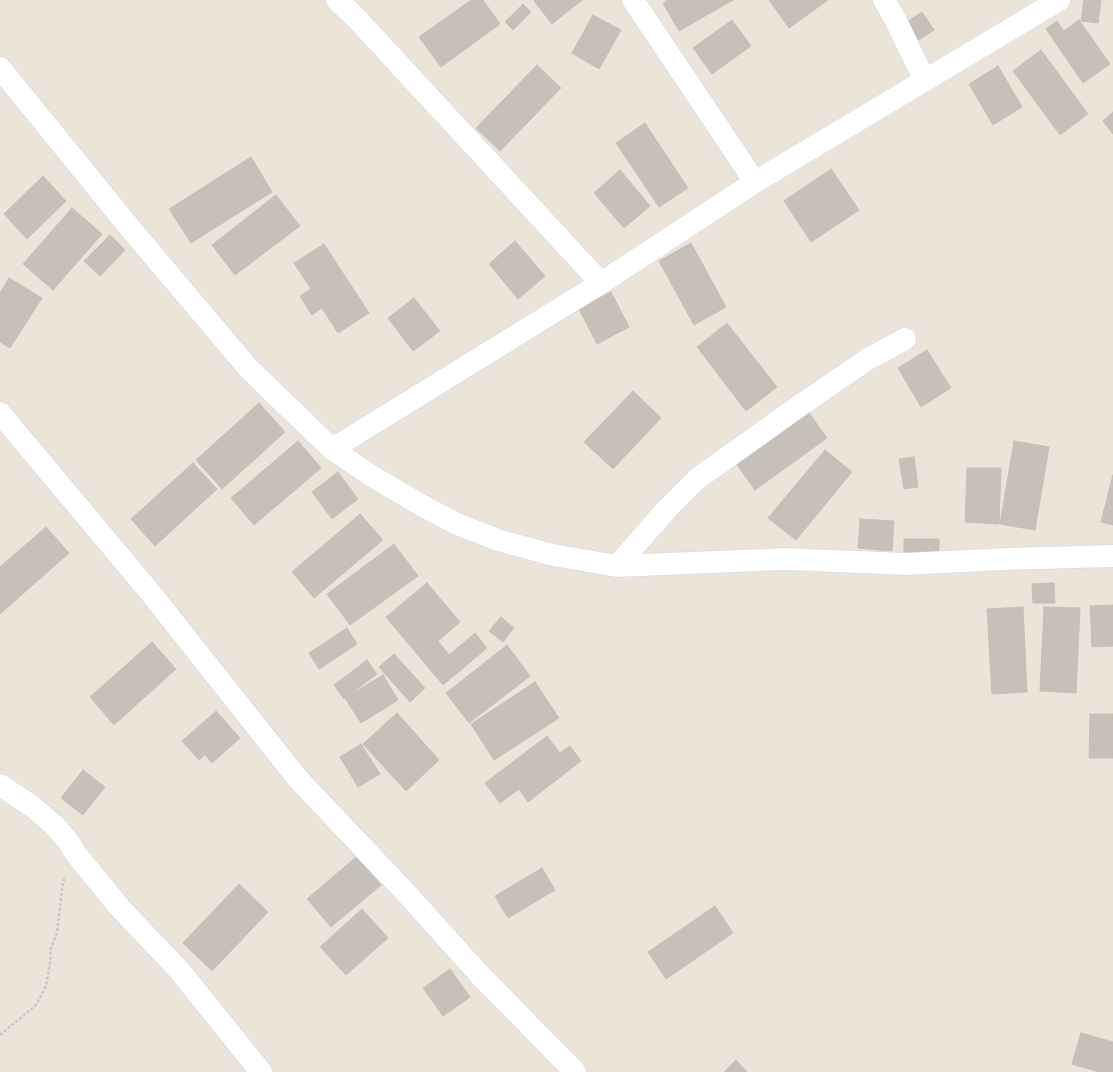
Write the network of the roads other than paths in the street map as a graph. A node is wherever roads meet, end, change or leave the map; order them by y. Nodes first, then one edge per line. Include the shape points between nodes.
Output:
1 (337, 0) edge
2 (633, 0) edge
3 (884, 0) edge
4 (1056, 1) edge
5 (0, 68) edge
6 (925, 81) junction
7 (755, 182) junction
8 (601, 283) junction
9 (905, 339) dead end
10 (0, 413) edge
11 (332, 449) junction
12 (1113, 556) edge
13 (617, 566) junction
14 (0, 785) edge
15 (261, 1072) edge
16 (575, 1072) edge

1 - 8 street
2 - 7 street
3 - 6 street
4 - 6 street
5 - 11 street via 249,369
6 - 7 street
7 - 8 street
8 - 11 street
9 - 13 street via 868,359 697,479
10 - 16 street via 149,591 298,779 480,975
11 - 13 street via 370,475 457,524 498,540 553,556
12 - 13 street via 906,564 785,559
14 - 15 street via 33,807 68,841 120,908 178,970

